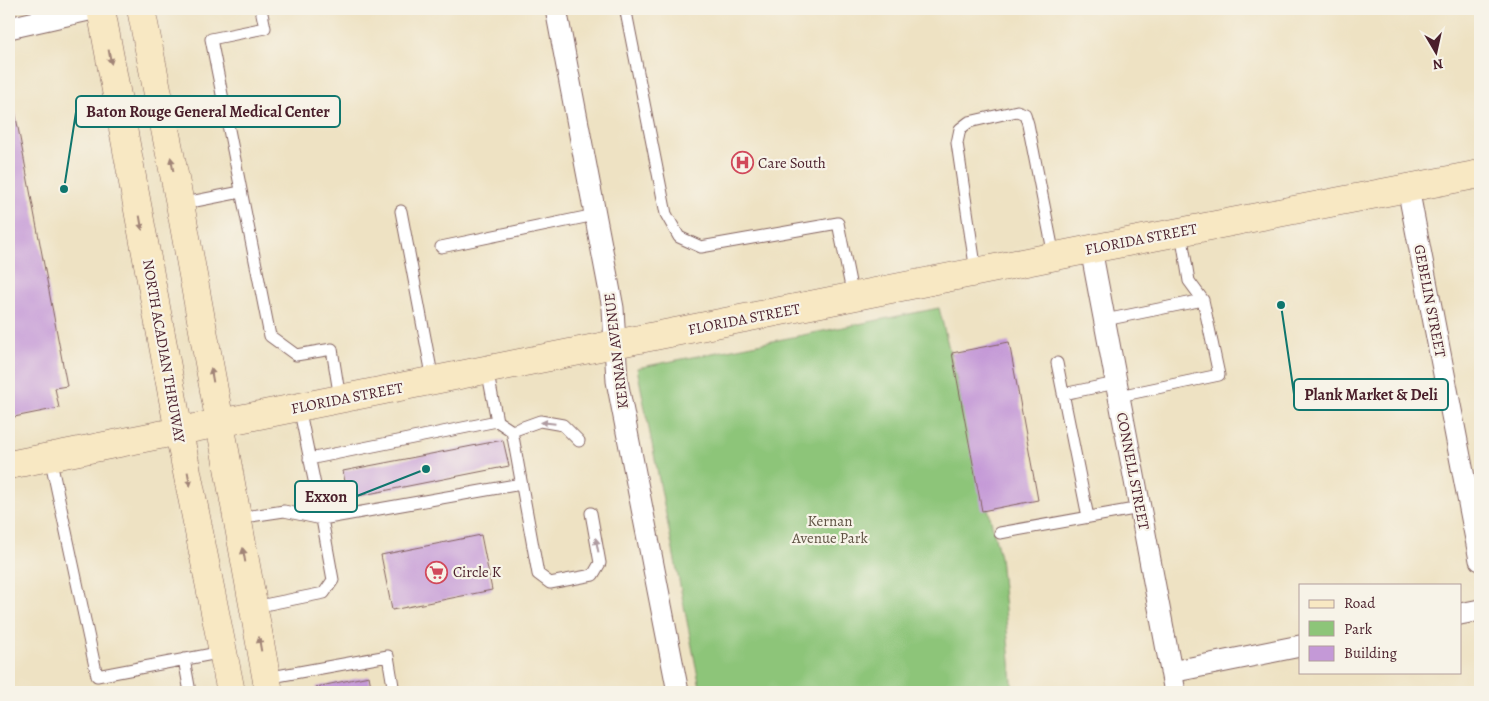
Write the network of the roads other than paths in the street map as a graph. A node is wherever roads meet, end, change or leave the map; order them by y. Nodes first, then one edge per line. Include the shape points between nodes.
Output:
1 (93, 9) edge
2 (101, 9) edge
3 (141, 9) edge
4 (261, 9) edge
5 (556, 9) edge
6 (626, 9) edge
7 (9, 28) edge
8 (1480, 174) edge
9 (1408, 188) junction
10 (241, 192) junction
11 (180, 204) junction
12 (401, 211) dead end
13 (595, 215) junction
14 (1181, 232) junction
15 (441, 247) dead end
16 (1091, 249) junction
17 (1054, 256) junction
18 (976, 272) junction
19 (852, 297) junction
20 (1204, 300) junction
21 (1105, 320) junction
22 (615, 345) junction
23 (1056, 362) dead end
24 (487, 370) junction
25 (433, 380) junction
26 (1118, 389) junction
27 (1063, 394) junction
28 (340, 399) junction
29 (299, 407) junction
30 (497, 421) junction
31 (220, 423) junction
32 (512, 431) junction
33 (179, 432) junction
34 (579, 441) dead end
35 (50, 457) junction
36 (310, 459) junction
37 (9, 465) edge
38 (521, 484) junction
39 (1140, 508) junction
40 (591, 513) dead end
41 (1088, 517) junction
42 (238, 518) junction
43 (322, 519) junction
44 (1000, 534) dead end
45 (1480, 560) edge
46 (254, 607) junction
47 (1480, 610) edge
48 (1462, 614) edge
49 (1299, 646) edge
50 (223, 652) junction
51 (184, 659) junction
52 (1173, 682) edge
53 (268, 685) edge
54 (190, 692) edge
55 (231, 692) edge
56 (394, 692) edge
57 (678, 692) edge

1 - 7 street
2 -> 33 main road, NORTH ACADIAN THRUWAY
11 -> 3 main road
4 - 10 lane via 265,28 211,40
5 - 13 street, KERNAN AVENUE
6 - 19 lane via 666,214 678,237 702,247 838,223
8 - 9 main road, FLORIDA STREET
9 - 14 main road, FLORIDA STREET
9 - 45 street, GEBELIN STREET
10 - 11 lane
10 - 28 lane via 270,336 296,355 332,349
31 -> 11 main road
12 - 25 lane
13 - 15 lane
13 - 22 street, KERNAN AVENUE via 613,308
14 - 16 main road, FLORIDA STREET
14 - 20 lane via 1189,281
16 - 17 main road, FLORIDA STREET
16 - 21 street, CONNELL STREET
17 - 18 main road, FLORIDA STREET
17 - 18 lane via 1027,119 1025,114 1017,111 969,122 960,129 956,143
18 - 19 main road, FLORIDA STREET
19 - 22 main road, FLORIDA STREET
20 - 21 lane
20 - 26 lane via 1219,375
21 - 26 street, CONNELL STREET
22 - 24 main road, FLORIDA STREET
22 - 57 street, KERNAN AVENUE via 617,381
23 - 27 lane
24 - 25 main road, FLORIDA STREET
24 - 30 lane
25 - 28 main road, FLORIDA STREET
26 - 27 lane
26 - 39 street, CONNELL STREET
27 - 41 lane
28 - 29 main road, FLORIDA STREET
29 - 31 main road, FLORIDA STREET
29 - 36 lane
30 - 32 lane
30 - 36 lane
31 - 33 main road, FLORIDA STREET
31 - 42 main road
34 -> 32 lane via 563,424 540,421
32 - 38 lane
33 - 35 main road, FLORIDA STREET
33 -> 50 main road, NORTH ACADIAN THRUWAY
35 - 37 main road, FLORIDA STREET
35 - 51 lane via 97,676
36 - 43 lane
38 -> 40 lane via 538,574 550,583 593,575 600,563
38 - 43 lane
39 - 41 lane
39 - 52 street, CONNELL STREET
41 - 44 lane
42 - 43 lane via 284,511
46 -> 42 main road
43 - 46 lane via 333,580 324,593
53 -> 46 main road
47 - 48 street
49 - 52 street
50 - 51 lane
50 - 55 main road, NORTH ACADIAN THRUWAY
51 - 54 lane
53 - 56 lane via 388,656

